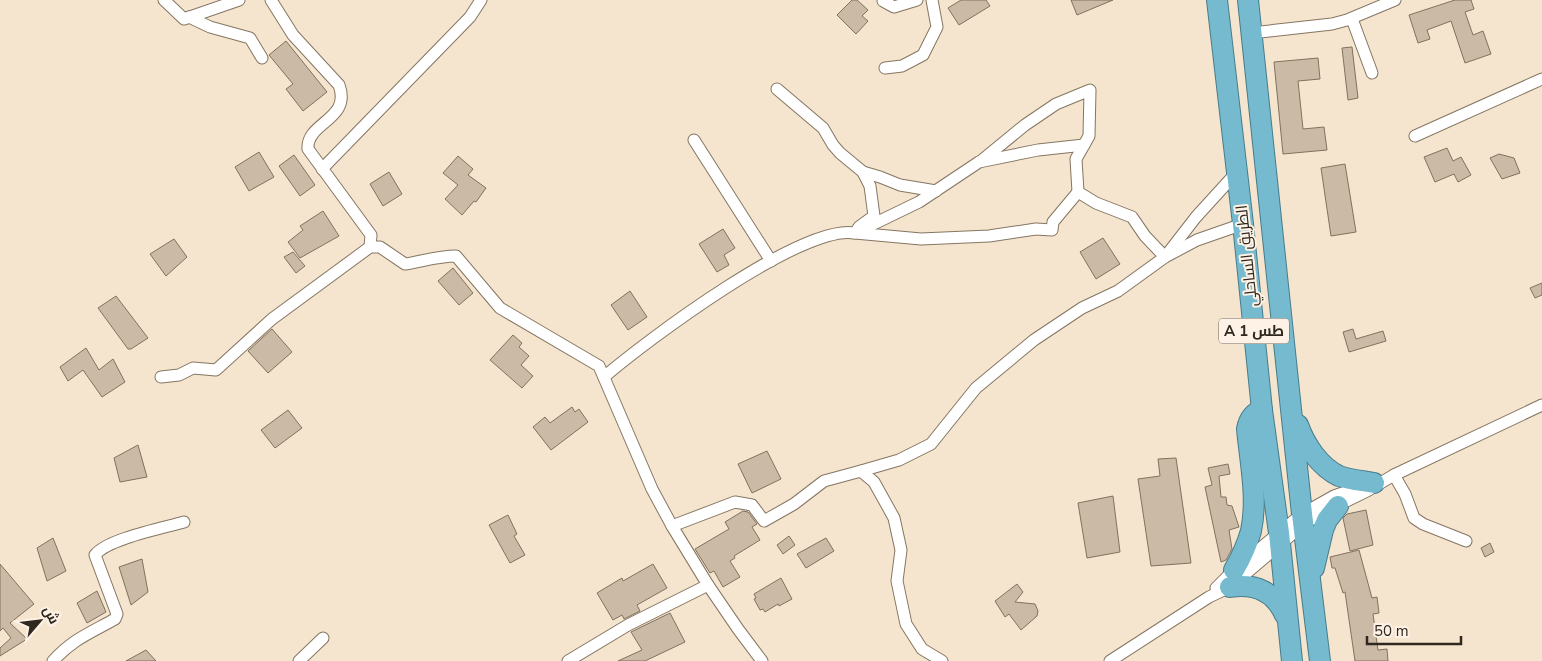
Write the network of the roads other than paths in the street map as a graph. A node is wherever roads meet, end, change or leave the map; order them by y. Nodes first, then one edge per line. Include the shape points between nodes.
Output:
1 (164, 0) edge
2 (239, 0) edge
3 (271, 0) edge
4 (481, 0) edge
5 (884, 0) edge
6 (917, 0) edge
7 (932, 0) edge
8 (1217, 0) edge
9 (1248, 0) edge
10 (1395, 0) edge
11 (189, 18) junction
12 (1352, 18) junction
13 (1251, 33) junction
14 (262, 58) dead end
15 (885, 68) dead end
16 (1372, 74) dead end
17 (1542, 79) edge
18 (777, 89) dead end
19 (1415, 136) dead end
20 (694, 140) dead end
21 (1084, 145) junction
22 (979, 162) junction
23 (322, 169) junction
24 (864, 172) junction
25 (1237, 172) junction
26 (936, 191) junction
27 (1078, 192) junction
28 (1243, 224) junction
29 (855, 233) junction
30 (370, 247) junction
31 (1165, 257) junction
32 (771, 261) junction
33 (160, 377) dead end
34 (604, 377) junction
35 (1291, 404) junction
36 (1542, 405) edge
37 (1262, 410) junction
38 (861, 471) junction
39 (1385, 479) junction
40 (1338, 506) junction
41 (1303, 519) junction
42 (184, 522) dead end
43 (672, 526) junction
44 (1279, 539) junction
45 (1466, 541) dead end
46 (1232, 579) junction
47 (1310, 580) junction
48 (708, 585) junction
49 (1209, 597) junction
50 (1286, 618) junction
51 (323, 638) dead end
52 (1125, 657) edge
53 (54, 661) edge
54 (299, 661) edge
55 (568, 661) edge
56 (762, 661) edge
57 (942, 661) edge
58 (1110, 661) edge
59 (1292, 661) edge
60 (1320, 661) edge

1 - 11 street via 184,20
2 - 11 street
3 - 23 street via 293,35 338,85 342,94 341,106 308,143 308,149
4 - 23 street via 470,17
5 - 6 street via 894,8
7 - 15 street via 937,28 923,55 902,66
8 - 25 highway, الطريق الساحلي / A 1 طس
9 - 13 highway, الطريق الساحلي / A 1 طس
10 - 12 street
11 - 14 street via 250,38
12 - 13 street via 1332,24
12 - 16 street
13 - 35 highway, الطريق الساحلي / A 1 طس
17 - 19 street
18 - 24 street via 823,128 840,153
20 - 32 street
21 - 22 street
21 - 22 street via 1089,136 1090,90 1056,104
21 - 27 street via 1076,159
22 - 26 street
23 - 30 street via 371,235
24 - 26 street via 900,185
24 - 29 street via 870,186 874,216
25 - 28 highway, الطريق الساحلي / A 1 طس
25 - 31 street
26 - 29 street
27 - 29 street via 1053,222 1052,230 921,238
27 - 31 street via 1096,204 1132,217
28 - 31 street via 1197,240
28 - 37 highway, الطريق الساحلي / A 1 طس
29 - 32 street via 846,231 823,236
30 - 33 street via 272,319 216,370 193,368 179,375
30 - 34 street via 380,247 406,264 440,256 456,256 500,308 599,366
31 - 38 street via 1118,290 1082,308 1034,340 976,388 931,444 899,460
32 - 34 street via 703,303
34 - 43 street via 652,489
35 - 39 highway via 1305,441 1330,470 1340,476
35 - 41 highway, الطريق الساحلي / A 1 طس
36 - 39 street
37 - 44 highway, الطريق الساحلي / A 1 طس
37 - 46 highway via 1251,416 1248,422 1253,515 1247,544
38 - 43 street via 824,481 764,521 752,505 734,502
38 - 57 street via 874,482 894,518 901,550 897,581 906,624 922,649
39 - 40 street
39 - 41 street via 1334,496
39 - 45 street via 1405,494 1414,518
40 - 41 street
40 - 47 highway via 1323,530
41 - 44 street
41 - 47 highway, الطريق الساحلي / A 1 طس
42 - 53 street via 99,550 95,555 117,614 115,619 71,643
43 - 48 street
44 - 46 street
44 - 46 street
44 - 50 highway, الطريق الساحلي / A 1 طس
46 - 49 street
46 - 49 street
46 - 50 highway via 1269,594 1280,604
47 - 60 highway, الطريق الساحلي / A 1 طس
48 - 55 street via 628,625
48 - 56 street
49 - 52 street
50 - 59 highway, الطريق الساحلي / A 1 طس
51 - 54 street
52 - 58 street

